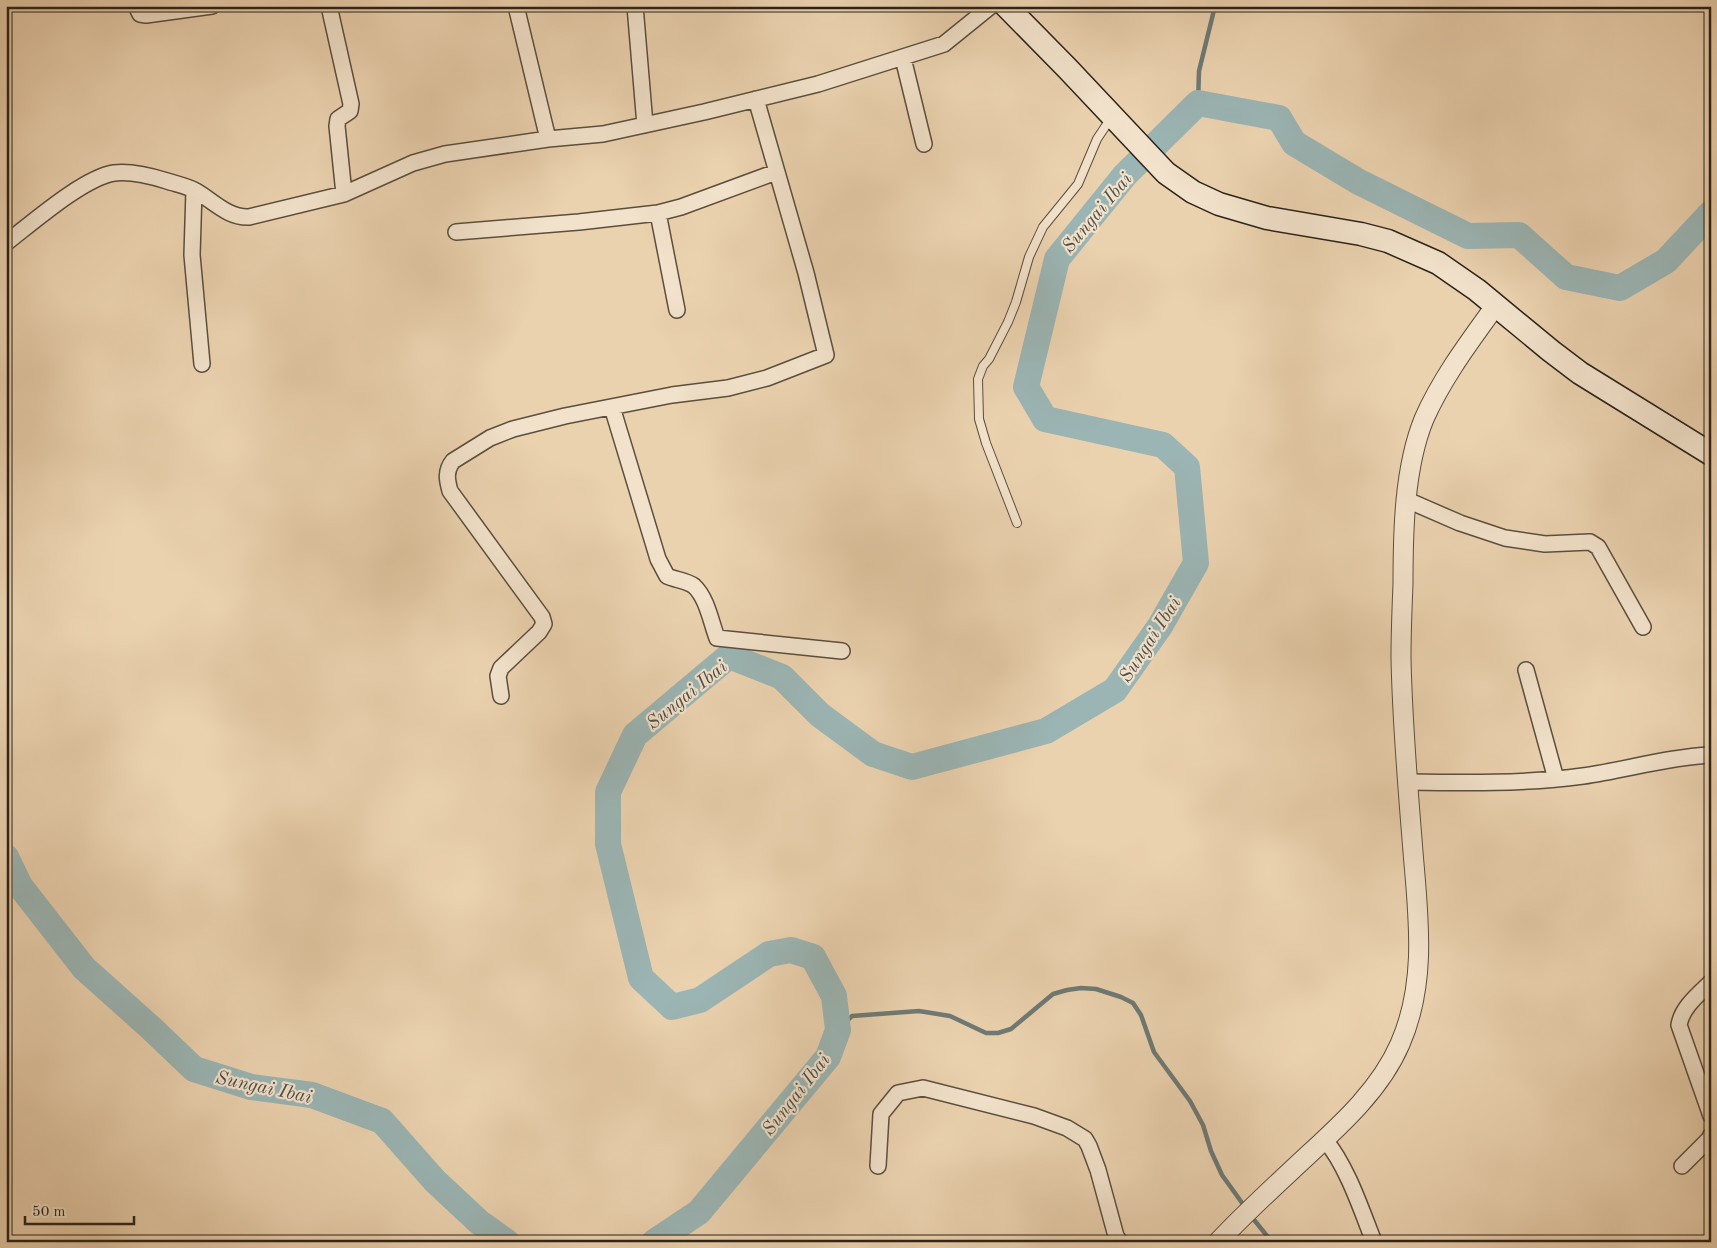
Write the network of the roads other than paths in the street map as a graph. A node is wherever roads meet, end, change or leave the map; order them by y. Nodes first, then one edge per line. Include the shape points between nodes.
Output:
1 (136, 6) edge
2 (212, 6) edge
3 (330, 6) edge
4 (516, 6) edge
5 (635, 6) edge
6 (991, 6) edge
7 (1006, 6) edge
8 (903, 58) junction
9 (756, 99) junction
10 (1113, 116) junction
11 (645, 126) junction
12 (548, 139) junction
13 (924, 144) dead end
14 (776, 172) junction
15 (194, 190) junction
16 (344, 194) junction
17 (658, 213) junction
18 (456, 232) dead end
19 (6, 243) edge
20 (1496, 305) junction
21 (677, 310) dead end
22 (202, 364) dead end
23 (612, 407) junction
24 (1711, 454) edge
25 (1407, 500) junction
26 (1017, 523) dead end
27 (1643, 627) dead end
28 (842, 651) dead end
29 (1526, 670) dead end
30 (501, 696) dead end
31 (1711, 755) edge
32 (1556, 779) junction
33 (1407, 782) junction
34 (1711, 982) edge
35 (1711, 1116) edge
36 (1711, 1135) edge
37 (1325, 1140) junction
38 (878, 1166) dead end
39 (1682, 1166) dead end
40 (1222, 1237) edge
41 (1120, 1242) edge
42 (1374, 1242) edge

1 - 2 street via 140,14 146,15
3 - 16 street via 351,104 350,111 338,119 337,126
4 - 12 street
5 - 11 street
6 - 8 street via 944,44
7 - 10 main road
8 - 9 street
8 - 13 street
9 - 11 street
9 - 14 street
10 - 20 main road via 1166,173 1193,192 1219,204 1267,218 1361,234 1400,246 1438,263
10 - 26 lane via 1097,139 1078,184 1043,227 1029,257 1008,322 978,379 979,419
11 - 12 street
12 - 16 street via 445,154 413,163
14 - 17 street
14 - 23 street via 826,355 767,378 728,388
15 - 16 street via 240,218
15 - 19 street via 143,175 114,174 99,178
15 - 22 street via 192,255
17 - 18 street
17 - 21 street
20 - 24 main road via 1580,373
20 - 25 street via 1448,374 1423,421
23 - 28 street via 658,559 667,576 694,586 717,638
23 - 30 street via 513,429 475,446 449,466 450,492 544,624 501,668 498,676
25 - 27 street via 1505,538 1546,544 1590,542 1598,547
25 - 33 street via 1401,653
29 - 32 street
31 - 32 street
32 - 33 street
33 - 37 street via 1418,929 1415,1001 1400,1045 1382,1076
34 - 35 street via 1680,1017 1679,1025
36 - 39 street
37 - 40 street
37 - 42 street via 1346,1175
38 - 41 street via 882,1114 898,1093 922,1088 1043,1119 1085,1139

